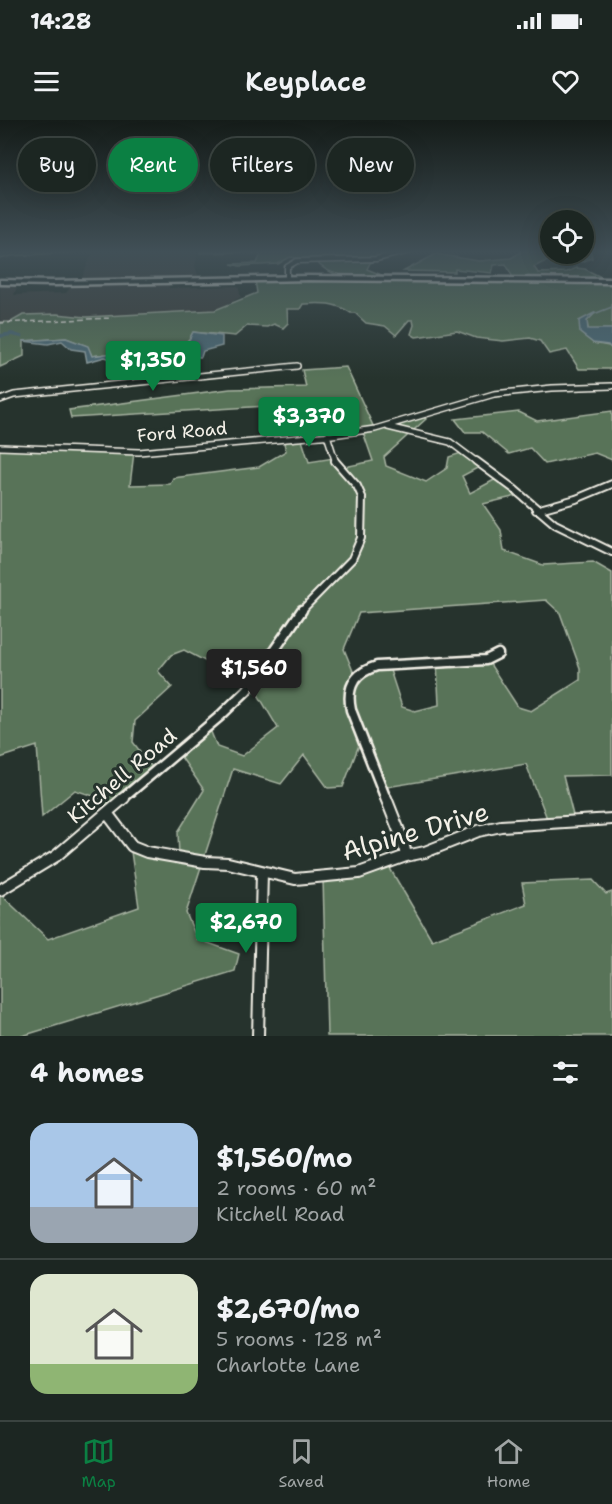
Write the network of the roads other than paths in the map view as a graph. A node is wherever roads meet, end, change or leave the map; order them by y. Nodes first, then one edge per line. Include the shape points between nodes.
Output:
1 (297, 366) dead end
2 (612, 386) edge
3 (0, 400) edge
4 (382, 427) junction
5 (327, 435) junction
6 (0, 447) edge
7 (612, 484) edge
8 (536, 510) junction
9 (612, 552) edge
10 (498, 654) dead end
11 (107, 813) junction
12 (612, 819) edge
13 (406, 856) junction
14 (262, 872) junction
15 (0, 890) edge
16 (258, 1036) edge

1 - 3 street via 14,395
2 - 4 street, Ford Road via 494,394
4 - 5 street, Ford Road
4 - 8 street via 450,442
5 - 6 street, Ford Road via 139,452
5 - 11 street, Kitchell Road via 336,463 362,497 361,538 352,559 297,615 247,690
7 - 8 street
8 - 9 street via 555,524
10 - 13 street via 486,660 377,666 363,670 352,680 348,691 351,710
11 - 14 street, Alpine Drive via 132,846 147,852 228,863
11 - 15 street, Kitchell Road via 56,856
12 - 13 street, Alpine Drive via 501,826
13 - 14 street, Alpine Drive via 359,873 318,878 295,879
14 - 16 street

